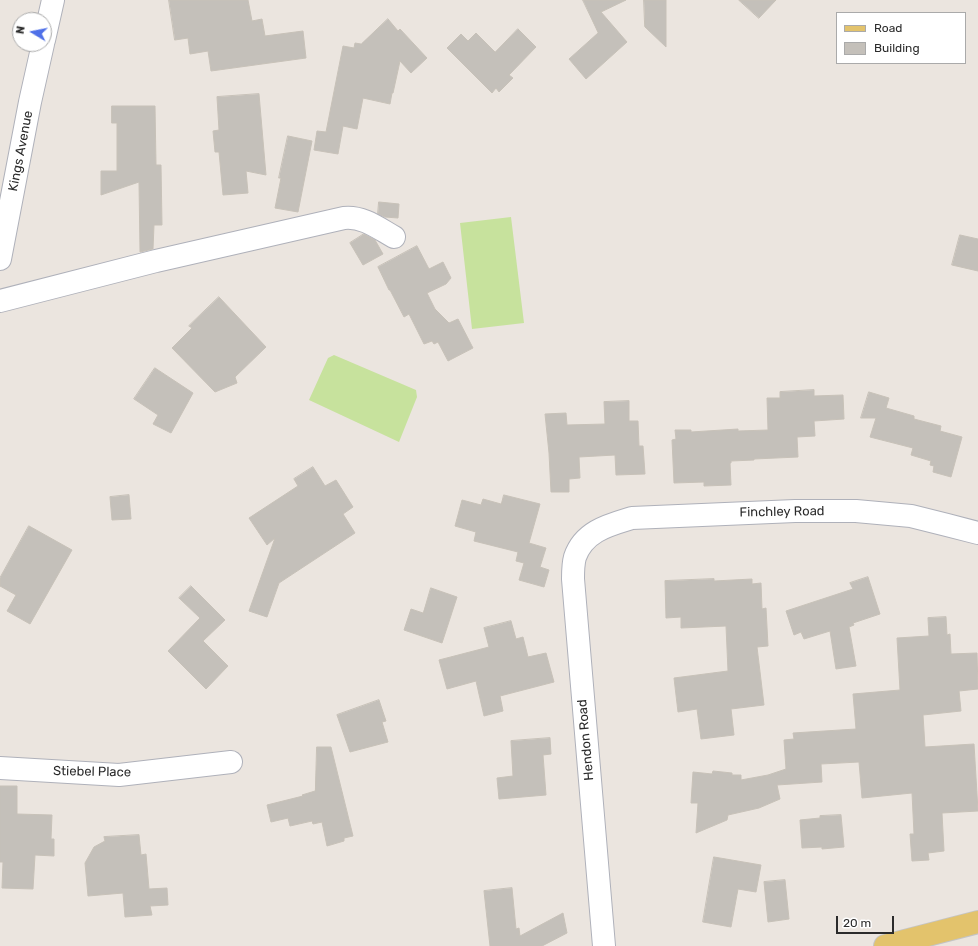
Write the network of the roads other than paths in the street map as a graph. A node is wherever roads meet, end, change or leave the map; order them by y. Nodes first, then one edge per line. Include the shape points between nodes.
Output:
1 (53, 0) edge
2 (50, 12) edge
3 (41, 52) edge
4 (394, 237) dead end
5 (0, 259) edge
6 (0, 301) edge
7 (978, 533) edge
8 (588, 537) joint
9 (231, 762) dead end
10 (0, 768) edge
11 (977, 925) edge
12 (895, 945) edge
13 (604, 946) edge

1 - 2 street
3 - 5 street, Kings Avenue
4 - 6 street via 366,222 344,218 156,261
7 - 8 street, Finchley Road via 911,516 856,511 796,511 632,518 607,525
8 - 13 street, Hendon Road via 576,557 573,579
9 - 10 street, Stiebel Place via 119,775
11 - 12 main road

